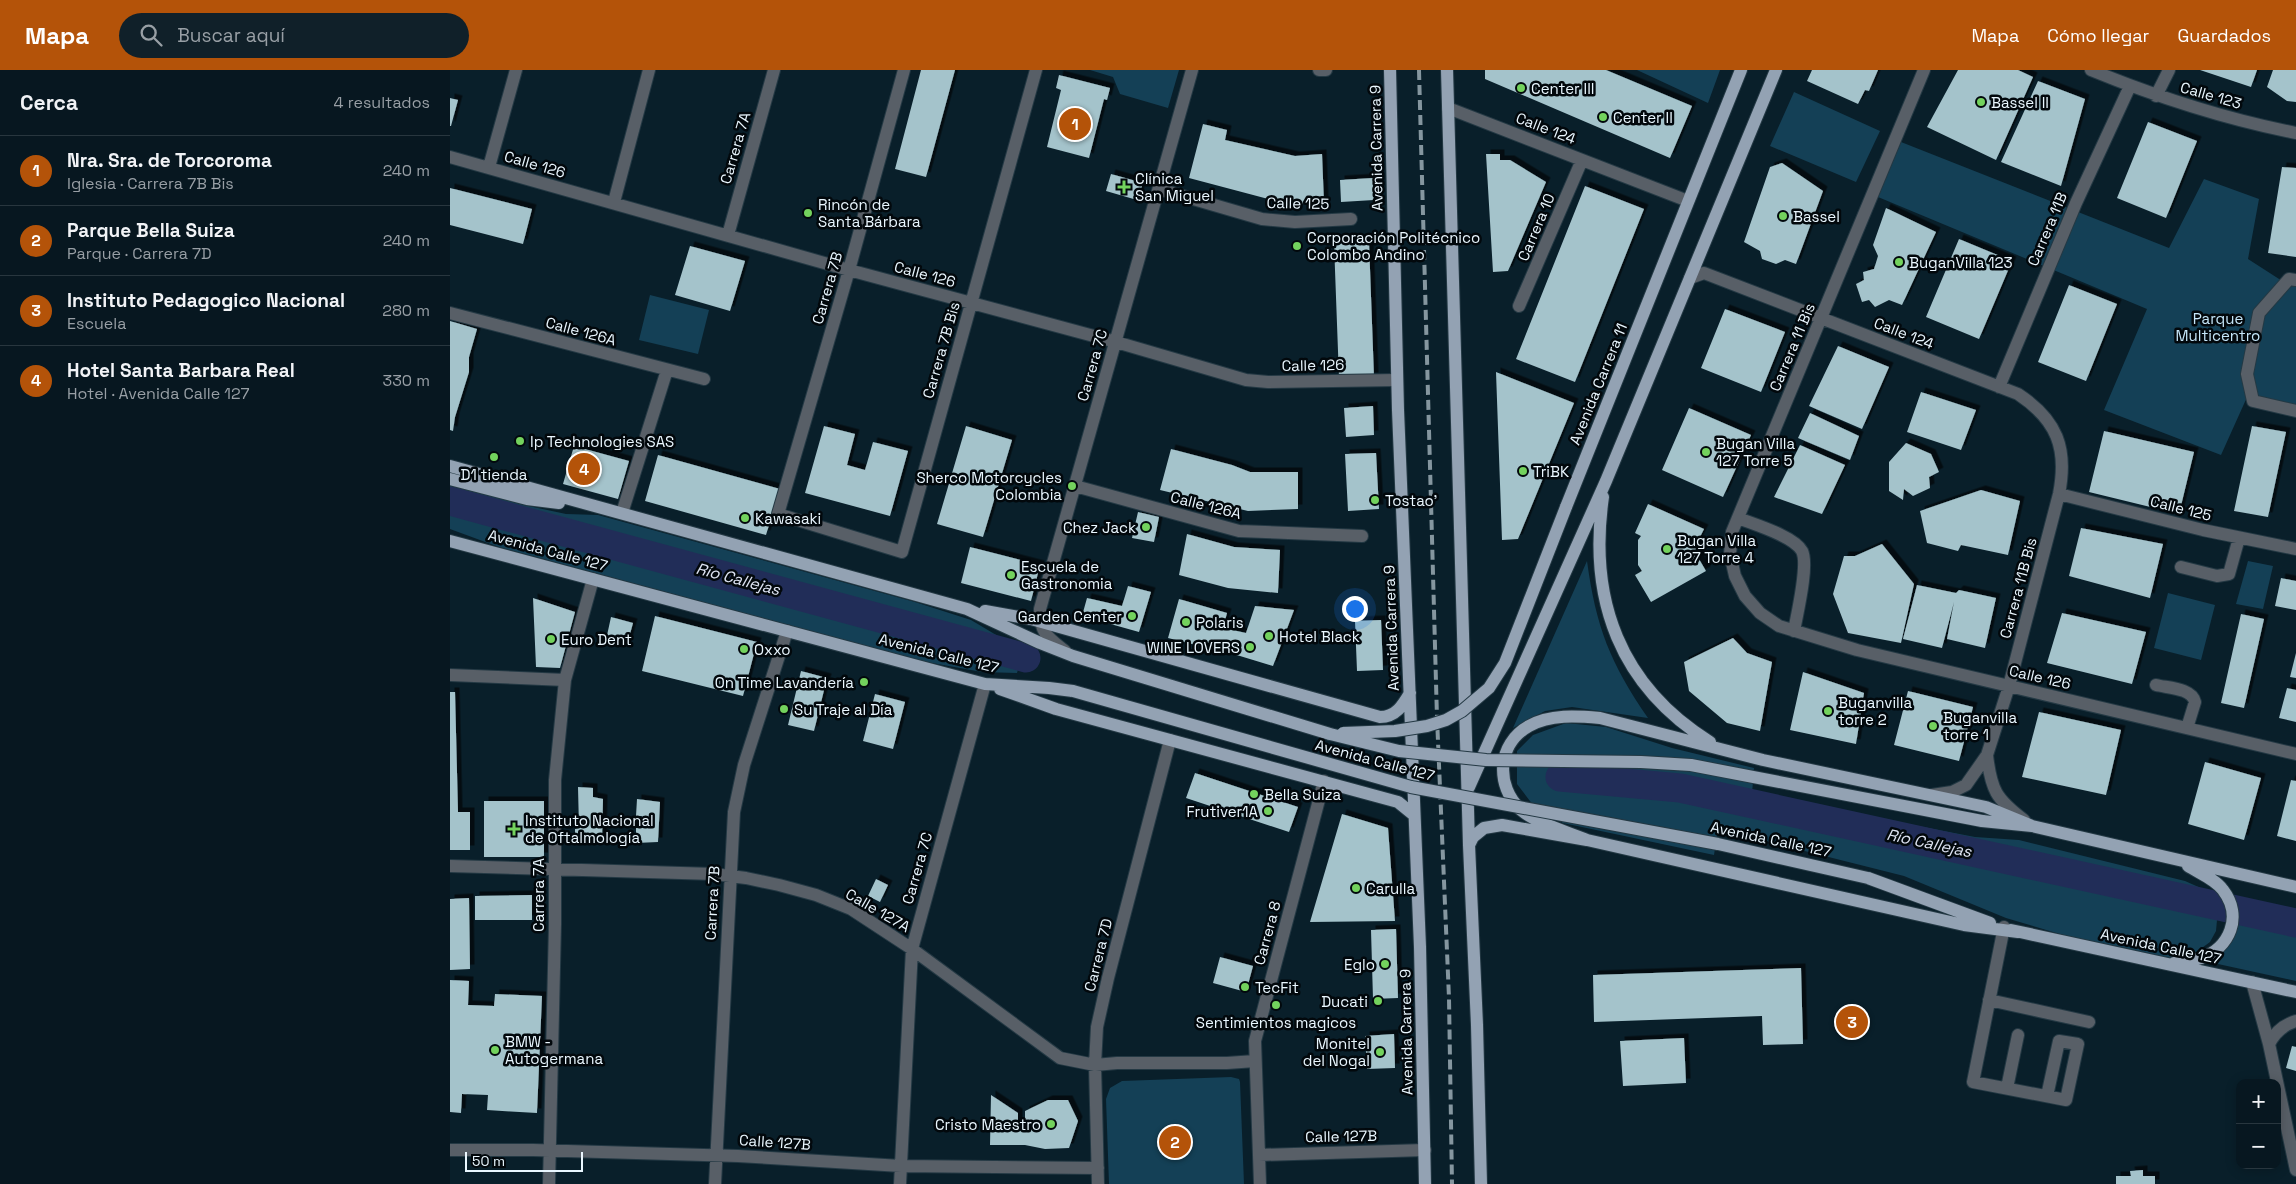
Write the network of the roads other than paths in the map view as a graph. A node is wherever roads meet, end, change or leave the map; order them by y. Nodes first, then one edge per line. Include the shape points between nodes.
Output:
1 (516, 70) edge
2 (650, 70) edge
3 (774, 70) edge
4 (904, 70) edge
5 (1036, 70) edge
6 (1192, 70) edge
7 (1319, 70) edge
8 (1326, 70) edge
9 (1390, 70) edge
10 (1447, 70) edge
11 (1741, 70) edge
12 (1776, 70) edge
13 (1924, 70) edge
14 (2090, 70) edge
15 (2169, 70) edge
16 (2130, 86) junction
17 (2156, 96) junction
18 (1448, 108) junction
19 (2296, 133) edge
20 (450, 157) edge
21 (1582, 160) junction
22 (489, 168) junction
23 (1159, 189) junction
24 (1688, 201) junction
25 (614, 202) junction
26 (1351, 219) dead end
27 (728, 235) junction
28 (1698, 258) junction
29 (849, 270) junction
30 (1704, 273) junction
31 (1690, 278) junction
32 (2292, 279) edge
33 (971, 303) junction
34 (1519, 306) dead end
35 (450, 313) edge
36 (1822, 318) junction
37 (1116, 342) junction
38 (667, 370) junction
39 (704, 379) dead end
40 (1397, 380) junction
41 (1999, 387) junction
42 (2296, 411) edge
43 (2062, 457) joint
44 (450, 466) edge
45 (450, 479) edge
46 (1606, 481) junction
47 (1075, 486) junction
48 (2059, 494) junction
49 (586, 504) junction
50 (622, 513) junction
51 (1738, 518) junction
52 (1362, 536) dead end
53 (2239, 538) junction
54 (450, 539) edge
55 (2296, 549) edge
56 (902, 552) joint
57 (2181, 567) dead end
58 (593, 579) junction
59 (967, 609) junction
60 (1040, 622) junction
61 (1779, 626) joint
62 (787, 631) junction
63 (1794, 631) junction
64 (1073, 656) junction
65 (450, 675) edge
66 (565, 680) junction
67 (986, 684) junction
68 (2156, 685) dead end
69 (2009, 686) junction
70 (1410, 692) junction
71 (2188, 728) junction
72 (1330, 734) junction
73 (1170, 740) junction
74 (1720, 749) junction
75 (1987, 754) junction
76 (2296, 754) edge
77 (1324, 782) junction
78 (1467, 790) junction
79 (1932, 795) junction
80 (1414, 816) junction
81 (2032, 826) junction
82 (1587, 840) junction
83 (1469, 845) junction
84 (2175, 859) junction
85 (450, 866) edge
86 (555, 868) junction
87 (730, 876) junction
88 (2296, 886) edge
89 (2004, 929) junction
90 (912, 949) junction
91 (2164, 964) junction
92 (2252, 982) junction
93 (2296, 992) edge
94 (1990, 1000) junction
95 (2296, 1021) edge
96 (2089, 1022) dead end
97 (2018, 1035) dead end
98 (2269, 1044) junction
99 (1255, 1061) junction
100 (1095, 1065) junction
101 (2007, 1088) junction
102 (2048, 1096) dead end
103 (450, 1150) edge
104 (1425, 1150) junction
105 (550, 1152) junction
106 (716, 1155) junction
107 (1259, 1155) junction
108 (901, 1166) junction
109 (1098, 1168) junction
110 (2296, 1170) edge
111 (549, 1184) edge
112 (715, 1184) edge
113 (900, 1184) edge
114 (1098, 1184) edge
115 (1260, 1184) edge
116 (1425, 1184) edge
117 (1481, 1184) edge

1 - 22 street
2 - 25 street
3 - 27 street, Carrera 7A
4 - 29 street, Carrera 7B
5 - 33 street, Carrera 7B Bis
6 - 23 street, Carrera 7C
7 - 8 street
9 - 40 main road, Avenida Carrera 9
10 - 18 main road
11 - 24 main road, Avenida Carrera 11
12 - 28 main road
13 - 36 street, Carrera 11 Bis
14 - 16 street, Calle 123
15 - 17 street
16 - 17 street, Calle 123
16 - 41 street, Carrera 11B via 2076,202
17 - 19 street, Calle 123 via 2267,128
18 - 21 street, Calle 124
18 - 78 main road
20 - 22 street, Calle 126
21 - 24 street, Calle 124
21 - 34 street, Carrera 10
22 - 25 street, Calle 126
23 - 26 street, Calle 125 via 1262,219 1294,222
23 - 37 street, Carrera 7C
24 - 72 main road, Avenida Carrera 11, bridge via 1505,663 1483,694 1446,720 1395,731
25 - 27 street, Calle 126
27 - 29 street, Calle 126
28 - 30 street
28 - 31 main road
29 - 33 street, Calle 126
29 - 56 street, Carrera 7B via 778,514
30 - 31 street
30 - 36 street, Calle 124
31 - 46 main road
32 - 42 street via 2259,313 2247,374 2253,401
33 - 37 street, Calle 126
33 - 56 street, Carrera 7B Bis
35 - 38 street, Calle 126A
36 - 41 street, Calle 124
36 - 51 street, Carrera 11 Bis
37 - 40 street, Calle 126 via 1246,380
37 - 47 street, Carrera 7C
38 - 39 street, Calle 126A
38 - 50 street
40 - 70 main road, Avenida Carrera 9
41 - 43 street, Calle 124 via 2035,405 2058,438
43 - 48 street, Carrera 11B Bis via 2063,476
44 - 49 main road, Avenida Calle 127
45 - 49 main road via 527,499
46 - 74 main road via 1599,546 1601,578 1607,609 1618,639 1651,694 1673,717
46 - 78 main road
47 - 52 street, Calle 126A via 1239,531
47 - 60 street, Carrera 7C via 1040,609
48 - 53 street, Calle 125
48 - 69 street, Carrera 11B Bis
49 - 50 main road, Avenida Calle 127
50 - 59 main road, Avenida Calle 127
51 - 61 street, Carrera 11 Bis via 1732,532 1730,554 1735,576 1745,596 1760,613
51 - 63 street via 1793,541 1802,551 1804,571
53 - 55 street, Calle 125
53 - 57 street via 2229,574 2217,576
54 - 58 main road, Avenida Calle 127
58 - 62 main road, Avenida Calle 127
58 - 66 street, Carrera 7A
59 - 60 main road
59 - 64 main road, Avenida Calle 127
60 - 64 street via 1047,637
60 - 70 main road via 1380,718 1395,714
61 - 63 street, Calle 126
62 - 67 main road, Avenida Calle 127
62 - 87 street, Carrera 7B via 738,789
63 - 69 street, Calle 126 via 1858,650
64 - 72 main road, Avenida Calle 127
65 - 66 street
66 - 86 street, Carrera 7A via 555,780
67 - 73 main road via 1056,709
67 - 89 main road, Avenida Calle 127, bridge via 1073,692 1411,787 1709,842 1868,878
67 - 90 street, Carrera 7C
68 - 71 street via 2189,692 2194,697
69 - 71 street, Calle 126
69 - 75 street, Carrera 11B Bis
70 - 80 main road, Avenida Carrera 9
71 - 76 street, Calle 126
72 - 81 main road, Avenida Calle 127, bridge via 1399,751 1486,760 1691,765 1982,821
73 - 77 main road
73 - 100 street, Carrera 7D via 1108,978 1095,1040
74 - 79 main road
74 - 82 main road via 1600,718 1556,718 1530,726 1511,742 1504,757 1502,773 1508,793 1526,814
75 - 79 street, Carrera 11B Bis via 1966,785 1952,792
75 - 81 street, Carrera 11B Bis via 1997,796
77 - 80 main road via 1398,802
77 - 99 street, Carrera 8 via 1255,1041
78 - 83 main road
79 - 81 main road via 1986,807
80 - 104 main road, Avenida Carrera 9
81 - 84 main road, Avenida Calle 127
82 - 83 main road via 1497,825 1480,831
82 - 89 main road via 1964,925
83 - 117 main road
84 - 88 main road, Avenida Calle 127
84 - 91 main road via 2223,890 2233,913 2233,925 2224,943 2214,952 2201,958
85 - 86 street, Calle 127A
86 - 87 street, Calle 127A
86 - 105 street, Carrera 7A
87 - 90 street, Calle 127A via 816,895 851,909
87 - 106 street, Carrera 7B
89 - 91 main road, Avenida Calle 127
89 - 94 street
90 - 100 street, Calle 127A via 1060,1058
90 - 108 street, Carrera 7C
91 - 92 main road, Avenida Calle 127
92 - 93 main road, Avenida Calle 127
92 - 98 street
94 - 96 street
94 - 101 street via 1974,1082
95 - 98 street via 2286,1024
97 - 101 street
98 - 110 street
99 - 100 street, Calle 127A
99 - 107 street, Carrera 8
100 - 109 street, Carrera 7D
101 - 102 street
103 - 105 street, Calle 127B
104 - 107 street, Calle 127B
104 - 116 main road, Avenida Carrera 9
105 - 106 street, Calle 127B
105 - 111 street, Carrera 7A
106 - 108 street, Calle 127B
106 - 112 street, Carrera 7B
107 - 115 street, Carrera 8
108 - 109 street, Calle 127B
108 - 113 street, Carrera 7C
109 - 114 street, Carrera 7D

